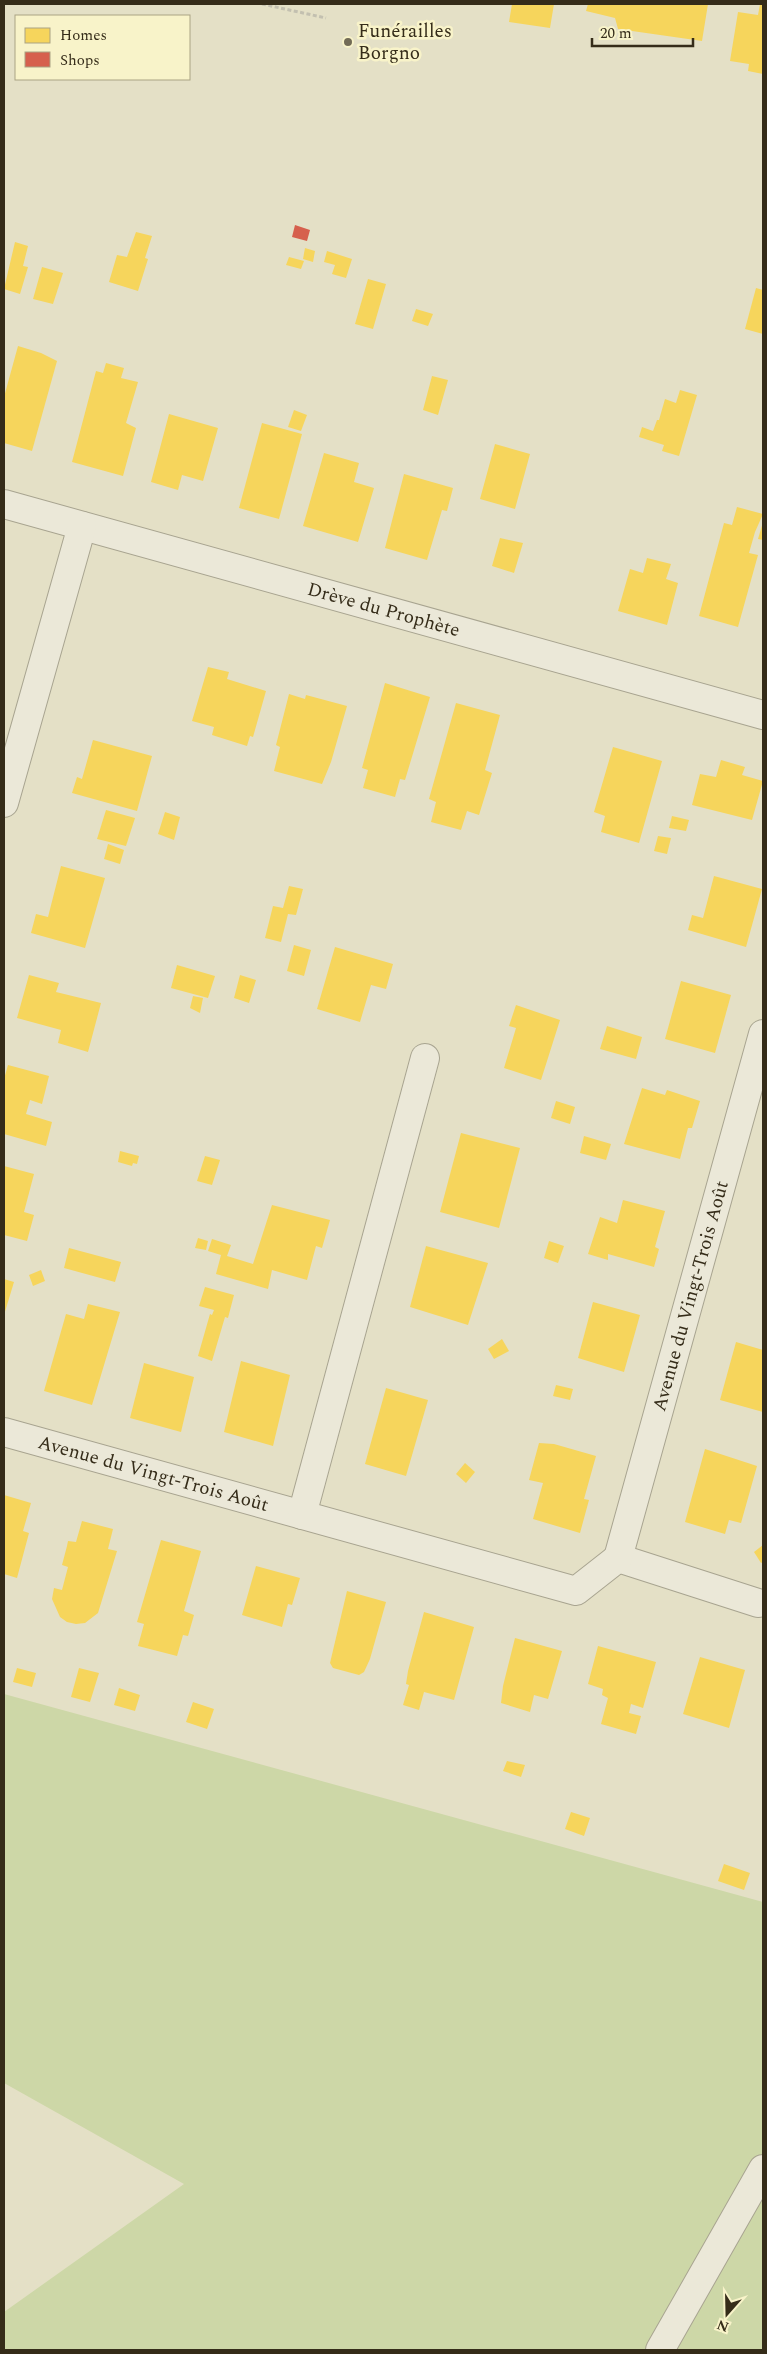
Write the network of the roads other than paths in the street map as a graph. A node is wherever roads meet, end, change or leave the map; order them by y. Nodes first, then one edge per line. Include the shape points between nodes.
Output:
1 (4, 504) edge
2 (82, 526) junction
3 (763, 715) edge
4 (4, 803) edge
5 (763, 1034) edge
6 (425, 1058) dead end
7 (4, 1432) edge
8 (302, 1515) junction
9 (618, 1558) junction
10 (758, 1603) dead end
11 (763, 2169) edge
12 (660, 2350) edge

1 - 2 street, Drève du Prophète
2 - 3 street, Drève du Prophète
2 - 4 street
5 - 9 street, Avenue du Vingt-Trois Août
6 - 8 street
7 - 8 street, Avenue du Vingt-Trois Août
8 - 9 street, Avenue du Vingt-Trois Août via 576,1592
9 - 10 street
11 - 12 street

